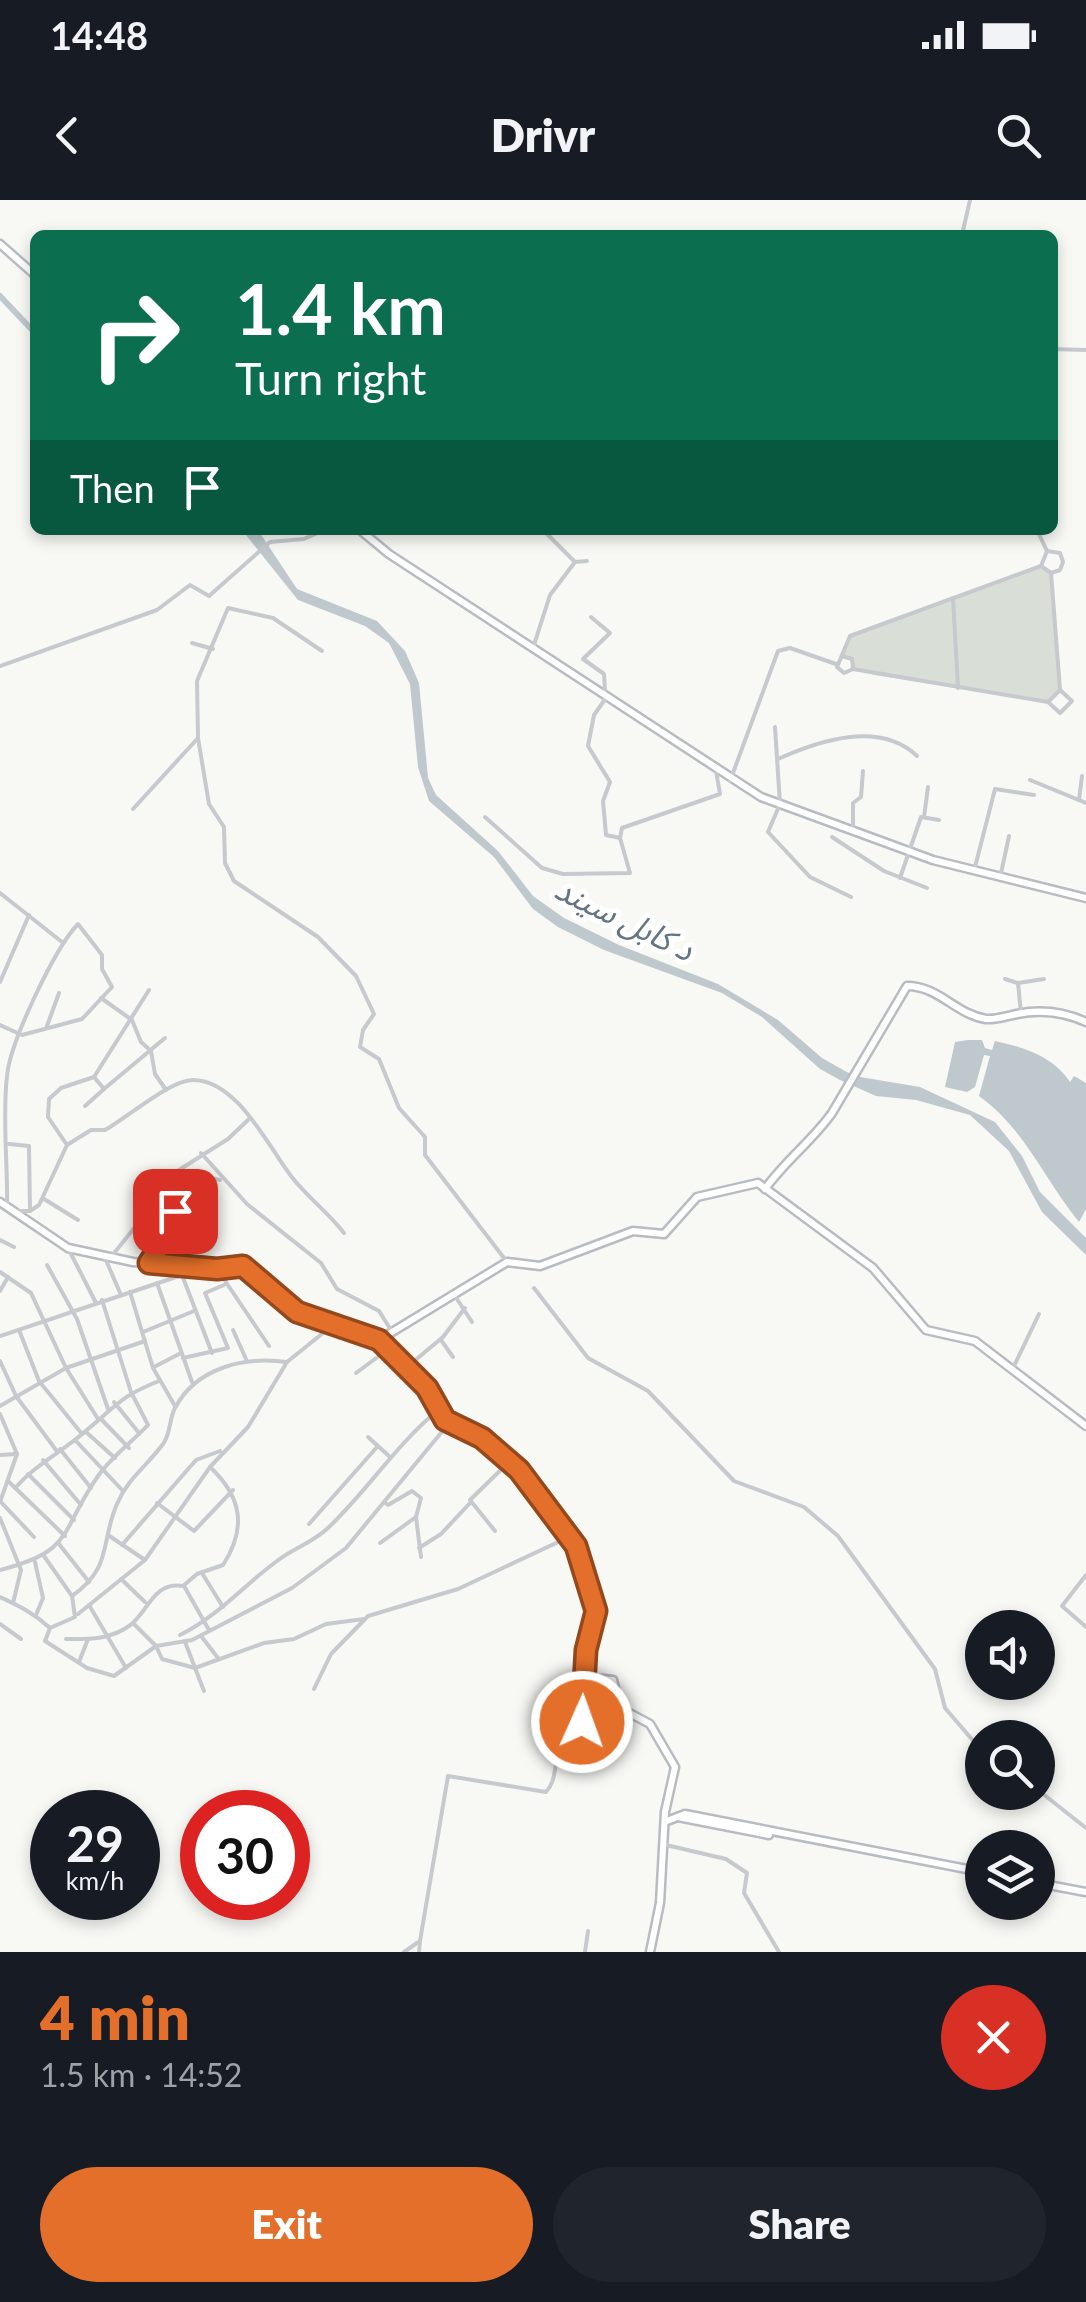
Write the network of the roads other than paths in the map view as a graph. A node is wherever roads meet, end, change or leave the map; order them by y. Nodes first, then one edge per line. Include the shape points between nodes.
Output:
1 (970, 200) edge
2 (963, 230) edge
3 (0, 244) edge
4 (30, 271) edge
5 (1058, 350) edge
6 (1086, 350) edge
7 (312, 535) edge
8 (366, 535) edge
9 (548, 535) edge
10 (1039, 535) edge
11 (1047, 551) junction
12 (587, 560) dead end
13 (575, 562) junction
14 (1041, 566) junction
15 (1051, 574) junction
16 (953, 598) junction
17 (591, 617) dead end
18 (192, 643) dead end
19 (533, 648) junction
20 (213, 649) junction
21 (322, 651) dead end
22 (842, 656) junction
23 (837, 664) junction
24 (0, 666) edge
25 (853, 668) junction
26 (958, 688) junction
27 (1060, 690) junction
28 (606, 693) junction
29 (1048, 702) junction
30 (775, 727) dead end
31 (198, 738) junction
32 (917, 756) dead end
33 (776, 760) junction
34 (716, 771) junction
35 (862, 771) dead end
36 (1082, 776) dead end
37 (1030, 780) dead end
38 (730, 781) junction
39 (928, 787) dead end
40 (1034, 795) dead end
41 (1079, 800) junction
42 (1086, 803) edge
43 (780, 804) junction
44 (132, 809) dead end
45 (485, 817) dead end
46 (924, 817) junction
47 (939, 820) dead end
48 (853, 830) junction
49 (1010, 836) dead end
50 (832, 837) dead end
51 (620, 838) junction
52 (912, 852) junction
53 (974, 871) junction
54 (900, 878) junction
55 (1000, 878) junction
56 (927, 888) dead end
57 (0, 893) edge
58 (851, 897) dead end
59 (1086, 898) edge
60 (29, 915) junction
61 (62, 942) junction
62 (1044, 978) dead end
63 (1005, 980) dead end
64 (0, 982) edge
65 (1018, 983) junction
66 (149, 990) dead end
67 (59, 993) dead end
68 (101, 998) junction
69 (1021, 1013) junction
70 (132, 1020) junction
71 (1086, 1022) edge
72 (0, 1025) edge
73 (46, 1027) junction
74 (22, 1035) junction
75 (165, 1038) dead end
76 (151, 1051) junction
77 (0, 1062) edge
78 (8, 1066) junction
79 (94, 1077) junction
80 (3, 1080) edge
81 (104, 1089) junction
82 (166, 1090) junction
83 (84, 1106) dead end
84 (248, 1119) junction
85 (8, 1144) junction
86 (68, 1144) junction
87 (201, 1153) junction
88 (225, 1182) junction
89 (766, 1189) junction
90 (168, 1196) junction
91 (44, 1198) junction
92 (6, 1206) edge
93 (30, 1211) junction
94 (143, 1216) junction
95 (78, 1220) dead end
96 (344, 1232) dead end
97 (180, 1239) dead end
98 (0, 1240) edge
99 (14, 1247) dead end
100 (68, 1248) junction
101 (107, 1256) junction
102 (507, 1262) junction
103 (149, 1263) junction
104 (46, 1265) dead end
105 (179, 1266) junction
106 (190, 1266) junction
107 (217, 1269) junction
108 (0, 1272) edge
109 (182, 1275) junction
110 (8, 1277) junction
111 (156, 1283) junction
112 (224, 1285) junction
113 (534, 1288) dead end
114 (0, 1291) edge
115 (130, 1292) junction
116 (452, 1292) junction
117 (121, 1295) junction
118 (99, 1301) junction
119 (465, 1308) junction
120 (70, 1310) junction
121 (194, 1311) junction
122 (1039, 1314) dead end
123 (44, 1321) junction
124 (169, 1322) junction
125 (472, 1322) dead end
126 (333, 1324) junction
127 (19, 1330) junction
128 (233, 1330) dead end
129 (142, 1333) junction
130 (394, 1334) junction
131 (0, 1336) edge
132 (440, 1339) junction
133 (379, 1340) junction
134 (145, 1341) junction
135 (268, 1346) dead end
136 (116, 1350) junction
137 (386, 1350) junction
138 (212, 1354) junction
139 (182, 1356) junction
140 (452, 1357) dead end
141 (90, 1359) junction
142 (246, 1359) junction
143 (0, 1361) edge
144 (287, 1362) junction
145 (406, 1367) junction
146 (66, 1368) junction
147 (153, 1368) junction
148 (1013, 1368) junction
149 (356, 1374) dead end
150 (39, 1381) junction
151 (159, 1381) junction
152 (193, 1382) junction
153 (131, 1392) junction
154 (16, 1396) junction
155 (114, 1402) junction
156 (0, 1406) edge
157 (176, 1406) junction
158 (108, 1409) junction
159 (438, 1410) junction
160 (0, 1414) edge
161 (99, 1419) junction
162 (450, 1422) junction
163 (1086, 1426) edge
164 (4, 1428) edge
165 (84, 1433) junction
166 (140, 1434) junction
167 (368, 1438) dead end
168 (75, 1439) junction
169 (377, 1447) junction
170 (129, 1448) junction
171 (58, 1449) junction
172 (225, 1450) junction
173 (17, 1454) junction
174 (0, 1456) edge
175 (388, 1456) junction
176 (115, 1458) junction
177 (43, 1460) junction
178 (510, 1461) junction
179 (210, 1468) junction
180 (101, 1472) junction
181 (28, 1474) junction
182 (8, 1481) junction
183 (15, 1488) junction
184 (92, 1489) junction
185 (232, 1490) junction
186 (123, 1491) junction
187 (0, 1501) edge
188 (384, 1502) junction
189 (157, 1503) junction
190 (470, 1503) junction
191 (81, 1506) junction
192 (175, 1516) junction
193 (416, 1517) junction
194 (0, 1518) edge
195 (74, 1520) junction
196 (308, 1524) dead end
197 (494, 1531) dead end
198 (108, 1535) junction
199 (65, 1536) junction
200 (569, 1536) junction
201 (34, 1537) dead end
202 (380, 1543) dead end
203 (59, 1544) junction
204 (122, 1545) junction
205 (419, 1548) junction
206 (44, 1556) junction
207 (421, 1557) dead end
208 (145, 1560) junction
209 (35, 1562) junction
210 (19, 1565) junction
211 (0, 1570) edge
212 (202, 1573) junction
213 (1086, 1576) edge
214 (121, 1579) junction
215 (89, 1582) junction
216 (183, 1586) junction
217 (72, 1596) junction
218 (0, 1597) edge
219 (145, 1602) junction
220 (14, 1603) junction
221 (89, 1605) junction
222 (223, 1607) junction
223 (76, 1615) junction
224 (35, 1616) junction
225 (364, 1619) junction
226 (204, 1622) junction
227 (0, 1624) edge
228 (134, 1624) junction
229 (1086, 1627) edge
230 (50, 1628) junction
231 (209, 1630) junction
232 (111, 1635) junction
233 (180, 1635) dead end
234 (201, 1636) junction
235 (21, 1639) dead end
236 (66, 1639) dead end
237 (88, 1639) junction
238 (185, 1642) junction
239 (156, 1646) junction
240 (218, 1658) junction
241 (79, 1662) junction
242 (126, 1668) junction
243 (196, 1668) junction
244 (586, 1679) junction
245 (314, 1688) dead end
246 (204, 1692) dead end
247 (965, 1731) edge
248 (1055, 1801) edge
249 (667, 1822) junction
250 (1086, 1828) edge
251 (666, 1845) junction
252 (965, 1871) edge
253 (1055, 1888) edge
254 (1086, 1894) edge
255 (588, 1932) dead end
256 (420, 1942) junction
257 (404, 1952) edge
258 (418, 1952) edge
259 (585, 1952) edge
260 (650, 1952) edge
261 (779, 1952) edge

1 - 2 street
3 - 4 main road
5 - 6 street
7 - 24 street via 270,542 209,596 190,585 157,610
8 - 19 main road
9 - 13 street
10 - 11 street
11 - 14 street
11 - 15 street via 1060,553 1063,562
12 - 13 street
13 - 19 street via 550,594
14 - 15 street
14 - 16 street
15 - 27 street
16 - 22 street via 850,636
16 - 26 street
17 - 28 street via 610,633 582,658 604,674
18 - 20 street
19 - 28 main road
20 - 21 street via 228,608 273,618
20 - 31 street via 197,682
22 - 23 street
22 - 25 street via 852,659
23 - 25 street via 844,673
23 - 38 street via 790,648 778,652
25 - 26 street
26 - 29 street
27 - 29 street
27 - 29 street via 1071,697 1068,710 1056,712
28 - 34 main road
28 - 51 street via 588,746 610,782 603,800 606,834
30 - 33 street
31 - 44 street
31 - 102 street via 209,804 224,826 224,858 234,880 302,923 356,976 374,1014 360,1047 379,1059 399,1108 428,1143 425,1156
32 - 33 street via 906,746 851,734
33 - 43 street
34 - 38 main road
34 - 51 street via 720,794 622,828
35 - 48 street
36 - 41 street
37 - 41 street
38 - 43 main road
39 - 46 street
40 - 53 street via 995,789
41 - 42 street
43 - 48 main road
43 - 58 street via 768,833 810,877
45 - 51 street via 542,868 563,874 630,873
46 - 47 street
46 - 52 street
48 - 52 main road
49 - 55 street
50 - 54 street
52 - 53 main road
52 - 54 street
53 - 55 main road
54 - 56 street
55 - 59 main road
57 - 60 street
60 - 61 street
60 - 64 street
61 - 68 street via 78,924 102,955 112,987
61 - 74 street
62 - 65 street
63 - 65 street
65 - 69 street
66 - 70 street
67 - 73 street
68 - 70 street
68 - 73 street via 82,1019
69 - 71 main road via 1062,1013
69 - 89 main road via 984,1018 937,992 906,988 819,1130 793,1150
70 - 76 street
70 - 79 street
72 - 74 street
73 - 74 street
74 - 78 street
75 - 76 street
76 - 81 street
76 - 82 street
77 - 78 street
78 - 80 street
79 - 81 street
79 - 86 street via 49,1099 48,1117
80 - 85 street
81 - 83 street
82 - 84 street via 185,1081 206,1082 234,1100
82 - 86 street via 126,1119
84 - 87 street via 228,1140
84 - 96 street via 293,1180
85 - 92 street
85 - 93 street via 29,1146
86 - 91 street
87 - 88 street
87 - 94 street via 148,1200
88 - 90 street via 202,1176
88 - 130 street via 321,1263 337,1290 379,1312
89 - 102 main road via 754,1183 697,1197 664,1234 633,1231 540,1266
89 - 148 main road via 873,1268 922,1326 975,1340
90 - 94 street
90 - 103 street via 175,1207 172,1222
91 - 93 street
91 - 95 street
92 - 93 street
92 - 100 main road
94 - 101 street
97 - 105 street
98 - 99 street
100 - 101 main road
100 - 118 street
101 - 103 main road
101 - 117 street
102 - 116 main road
103 - 105 main road
104 - 120 street
105 - 106 main road
106 - 107 main road
106 - 109 street
107 - 112 street
107 - 126 main road via 243,1266 297,1312
108 - 110 street
109 - 111 street
109 - 121 street
110 - 114 street
110 - 123 street via 31,1293
111 - 115 street
111 - 124 street
112 - 135 street
112 - 138 street via 205,1293 228,1348
113 - 247 street via 588,1358 648,1390 734,1482 804,1507 838,1536 934,1669 945,1708
115 - 117 street
115 - 129 street
116 - 119 street
116 - 130 main road
117 - 118 street
118 - 120 street
118 - 136 street
119 - 125 street
119 - 132 street
120 - 123 street
120 - 141 street
121 - 124 street
121 - 138 street
122 - 148 street
123 - 127 street
123 - 146 street
124 - 129 street
124 - 139 street
126 - 133 main road
126 - 144 street
127 - 131 street
127 - 150 street
128 - 142 street
129 - 134 street
130 - 133 main road
132 - 140 street
132 - 145 street
133 - 137 main road
134 - 136 street
134 - 147 street
136 - 141 street
136 - 153 street
137 - 145 main road
137 - 149 street
138 - 139 street
139 - 147 street
139 - 152 street
141 - 146 street
141 - 158 street
142 - 144 street
142 - 152 street
143 - 154 street
144 - 172 street
145 - 159 main road
146 - 150 street
146 - 161 street
147 - 151 street
148 - 163 main road
150 - 154 street
150 - 165 street
151 - 153 street
151 - 157 street
152 - 157 street
153 - 155 street
153 - 166 street via 148,1424
154 - 156 street
154 - 171 street
155 - 158 street
155 - 166 street
157 - 186 street via 168,1437
158 - 161 street
159 - 162 main road
159 - 175 street
160 - 164 street
161 - 165 street
161 - 170 street
162 - 178 main road
162 - 188 street
164 - 173 street
165 - 168 street
165 - 176 street
166 - 170 street
167 - 169 street
168 - 171 street
168 - 180 street
169 - 175 street
169 - 196 street
170 - 176 street
171 - 177 street
171 - 184 street
172 - 179 street
172 - 189 street via 196,1460
173 - 174 street
173 - 182 street
175 - 222 street via 328,1529 275,1562
176 - 180 street
177 - 181 street
177 - 191 street
178 - 190 street
178 - 200 main road
179 - 185 street
179 - 192 street
180 - 184 street
180 - 186 street
181 - 183 street
181 - 195 street
182 - 183 street
182 - 187 street
183 - 199 street
184 - 191 street
185 - 192 street via 194,1531
185 - 212 street via 240,1511 238,1536 223,1565
186 - 198 street
187 - 201 street
188 - 193 street via 412,1491 421,1498
188 - 231 street via 346,1548 312,1575
189 - 192 street
189 - 204 street
190 - 197 street
190 - 205 street
191 - 195 street
192 - 208 street
193 - 202 street
193 - 205 street
194 - 210 street
195 - 199 street
198 - 204 street
198 - 215 street via 102,1565
199 - 203 street
200 - 225 street via 458,1589
200 - 244 main road via 584,1562 596,1611
203 - 206 street
203 - 215 street
204 - 208 street
205 - 207 street
206 - 209 street
206 - 217 street
208 - 214 street
209 - 210 street
209 - 224 street via 42,1594
210 - 211 street
210 - 220 street
212 - 216 street
212 - 222 street
213 - 229 street via 1062,1606
214 - 219 street
214 - 221 street
215 - 217 street
216 - 219 street via 168,1586
216 - 226 street
217 - 223 street
218 - 220 street
219 - 228 street
220 - 224 street
221 - 223 street
221 - 232 street
222 - 226 street
223 - 230 street
224 - 230 street
225 - 240 street
225 - 245 street via 322,1667
226 - 231 street
226 - 233 street
227 - 235 street
228 - 232 street
228 - 239 street
230 - 241 street via 45,1641
231 - 234 street
232 - 237 street
232 - 242 street
234 - 238 street
234 - 240 street
236 - 237 street
237 - 241 street
238 - 239 street
238 - 243 street
239 - 242 street
239 - 243 street via 162,1659
240 - 243 street
241 - 242 street via 104,1676
243 - 246 street
244 - 249 main road via 613,1680 620,1708 650,1724 673,1760
244 - 256 street via 582,1722 558,1756 546,1792 448,1776
248 - 250 street
249 - 251 main road
249 - 252 main road via 677,1817
251 - 260 main road
251 - 261 street via 726,1859 747,1873 744,1893
253 - 254 main road
255 - 259 street
256 - 257 street
256 - 258 street

